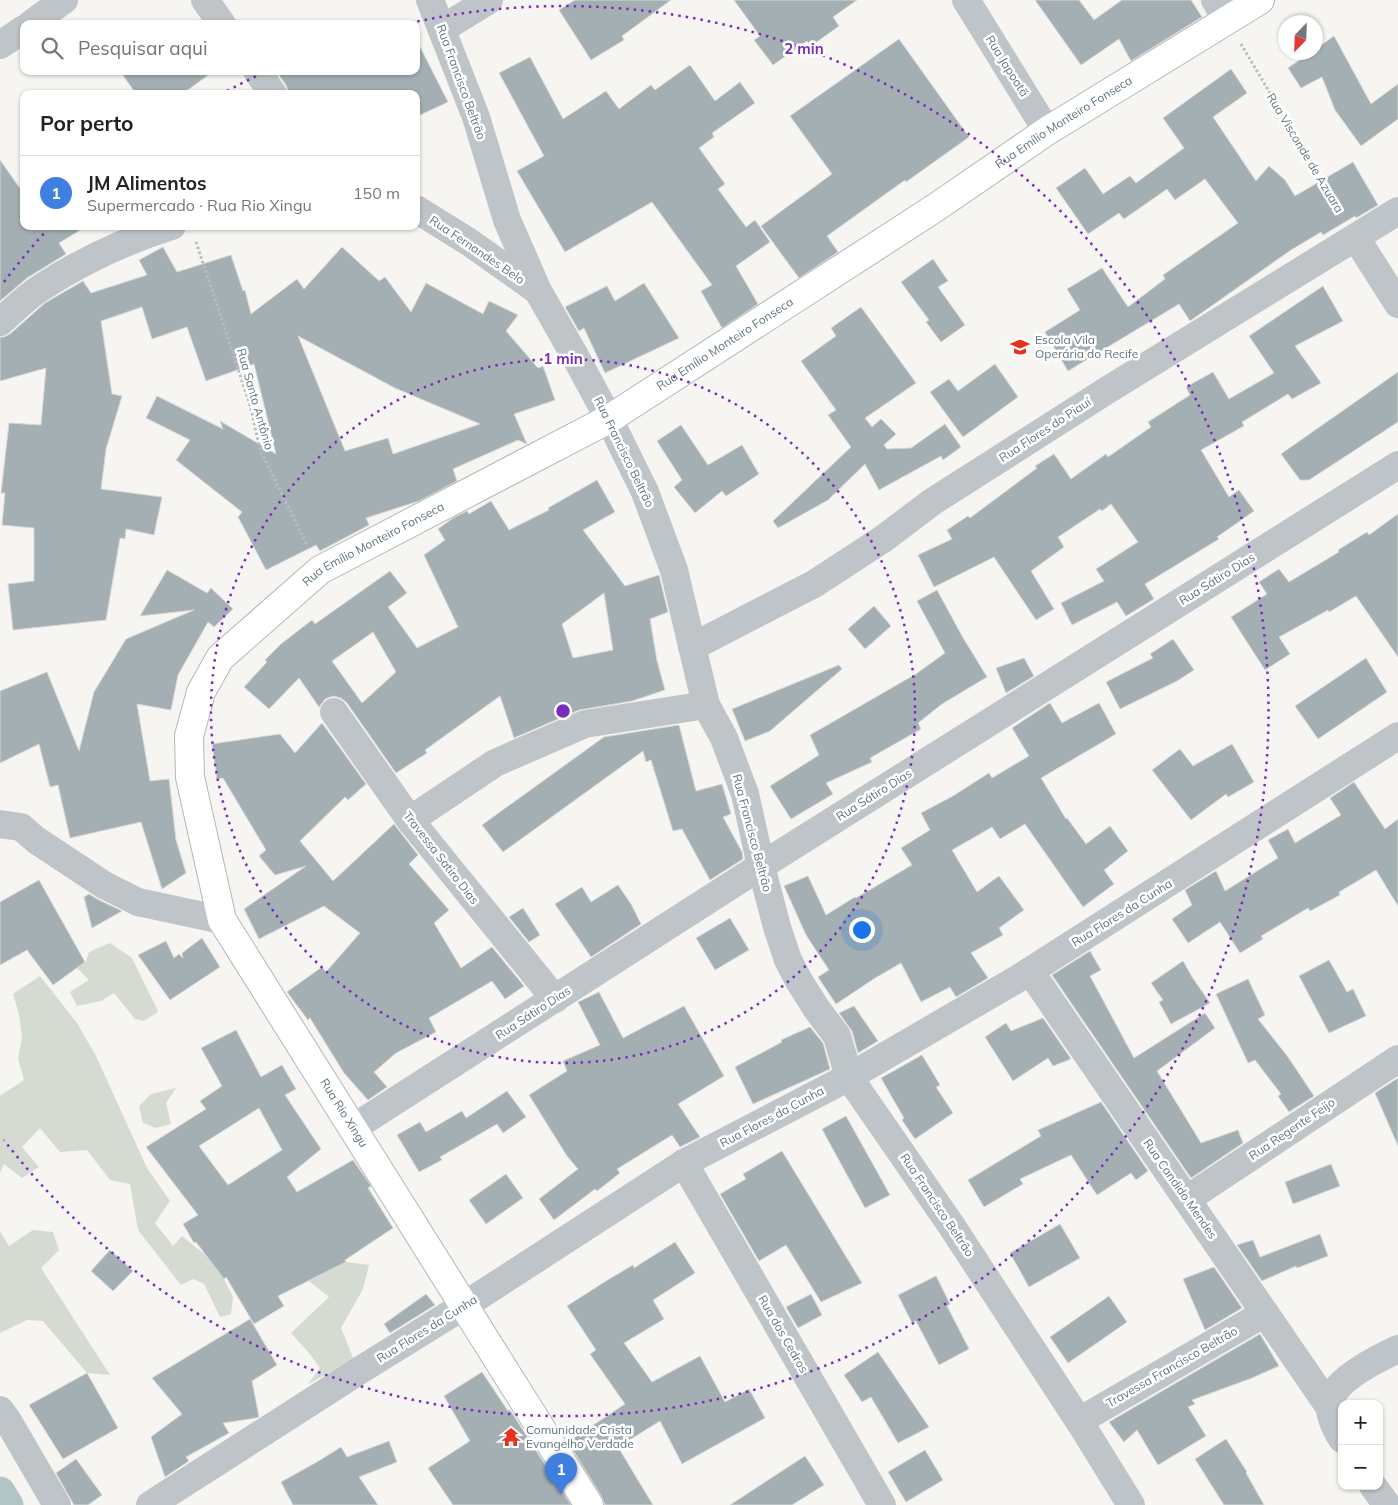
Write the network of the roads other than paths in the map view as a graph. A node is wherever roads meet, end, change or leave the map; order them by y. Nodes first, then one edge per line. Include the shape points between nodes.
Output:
1 (64, 0) edge
2 (205, 0) edge
3 (430, 0) edge
4 (489, 0) edge
5 (966, 0) edge
6 (1260, 0) edge
7 (1221, 10) edge
8 (36, 20) edge
9 (219, 20) edge
10 (442, 29) junction
11 (20, 32) edge
12 (0, 46) edge
13 (260, 75) edge
14 (270, 90) edge
15 (1047, 131) junction
16 (1398, 211) edge
17 (420, 212) edge
18 (183, 231) edge
19 (1356, 238) junction
20 (538, 291) junction
21 (1398, 304) edge
22 (0, 322) edge
23 (609, 419) junction
24 (1398, 465) edge
25 (692, 647) junction
26 (201, 692) joint
27 (706, 706) junction
28 (334, 712) dead end
29 (1398, 736) edge
30 (410, 820) junction
31 (0, 824) edge
32 (761, 866) junction
33 (222, 920) junction
34 (1030, 971) junction
35 (554, 999) junction
36 (1398, 1059) edge
37 (849, 1077) junction
38 (353, 1128) junction
39 (684, 1163) junction
40 (1187, 1199) junction
41 (465, 1305) junction
42 (1265, 1314) junction
43 (1398, 1349) edge
44 (1332, 1400) junction
45 (0, 1410) edge
46 (1079, 1421) junction
47 (1338, 1432) edge
48 (1376, 1490) edge
49 (57, 1505) edge
50 (150, 1505) edge
51 (589, 1505) edge
52 (882, 1505) edge
53 (1131, 1505) edge
54 (1387, 1505) edge

1 - 8 street
2 - 9 street
3 - 10 street, Rua Francisco Beltrão
4 - 10 street
5 - 15 street, Rua Japoatã
6 - 7 main road, Rua Emílio Monteiro Fonseca
7 - 15 main road, Rua Emílio Monteiro Fonseca
10 - 20 street, Rua Francisco Beltrão via 476,117 507,220
11 - 12 street
13 - 14 street
15 - 23 main road, Rua Emílio Monteiro Fonseca via 926,214
16 - 19 street, Rua Flores do Piauí
17 - 20 street, Rua Fernandes Belo via 469,242
18 - 22 street via 153,232 87,260 40,288
19 - 21 street
19 - 25 street, Rua Flores do Piauí via 932,502 814,584
20 - 23 street, Rua Francisco Beltrão
23 - 25 street, Rua Francisco Beltrão via 645,492 674,570
23 - 26 main road, Rua Emílio Monteiro Fonseca via 320,570 220,658
24 - 32 street, Rua Sátiro Dias
25 - 27 street, Rua Francisco Beltrão
26 - 33 main road, Rua Rio Xingu via 189,736 190,777
27 - 30 street via 585,724 495,763
27 - 32 street, Rua Francisco Beltrão via 724,738 745,794
28 - 30 street, Travessa Satiro Dias
29 - 34 street, Rua Flores da Cunha
30 - 35 street, Travessa Satiro Dias
31 - 33 street via 20,827 104,884 138,902
32 - 35 street, Rua Sátiro Dias
32 - 37 street, Rua Francisco Beltrão via 788,960 837,1036
33 - 38 main road, Rua Rio Xingu
34 - 37 street, Rua Flores da Cunha
34 - 40 street, Rua Candido Mendes
35 - 38 street, Rua Sátiro Dias
36 - 40 street, Rua Regente Feijo
37 - 39 street, Rua Flores da Cunha
37 - 46 street, Rua Francisco Beltrão via 951,1225
38 - 41 main road, Rua Rio Xingu
39 - 41 street, Rua Flores da Cunha
39 - 52 street, Rua dos Cedros
40 - 42 street, Rua Candido Mendes
41 - 50 street, Rua Flores da Cunha
41 - 51 main road, Rua Rio Xingu
42 - 44 street, Rua Candido Mendes
42 - 46 street, Travessa Francisco Beltrão
43 - 44 street via 1375,1360 1340,1386
44 - 47 street, Rua Candido Mendes via 1334,1424
45 - 49 street
46 - 53 street, Rua Francisco Beltrão
48 - 54 street

